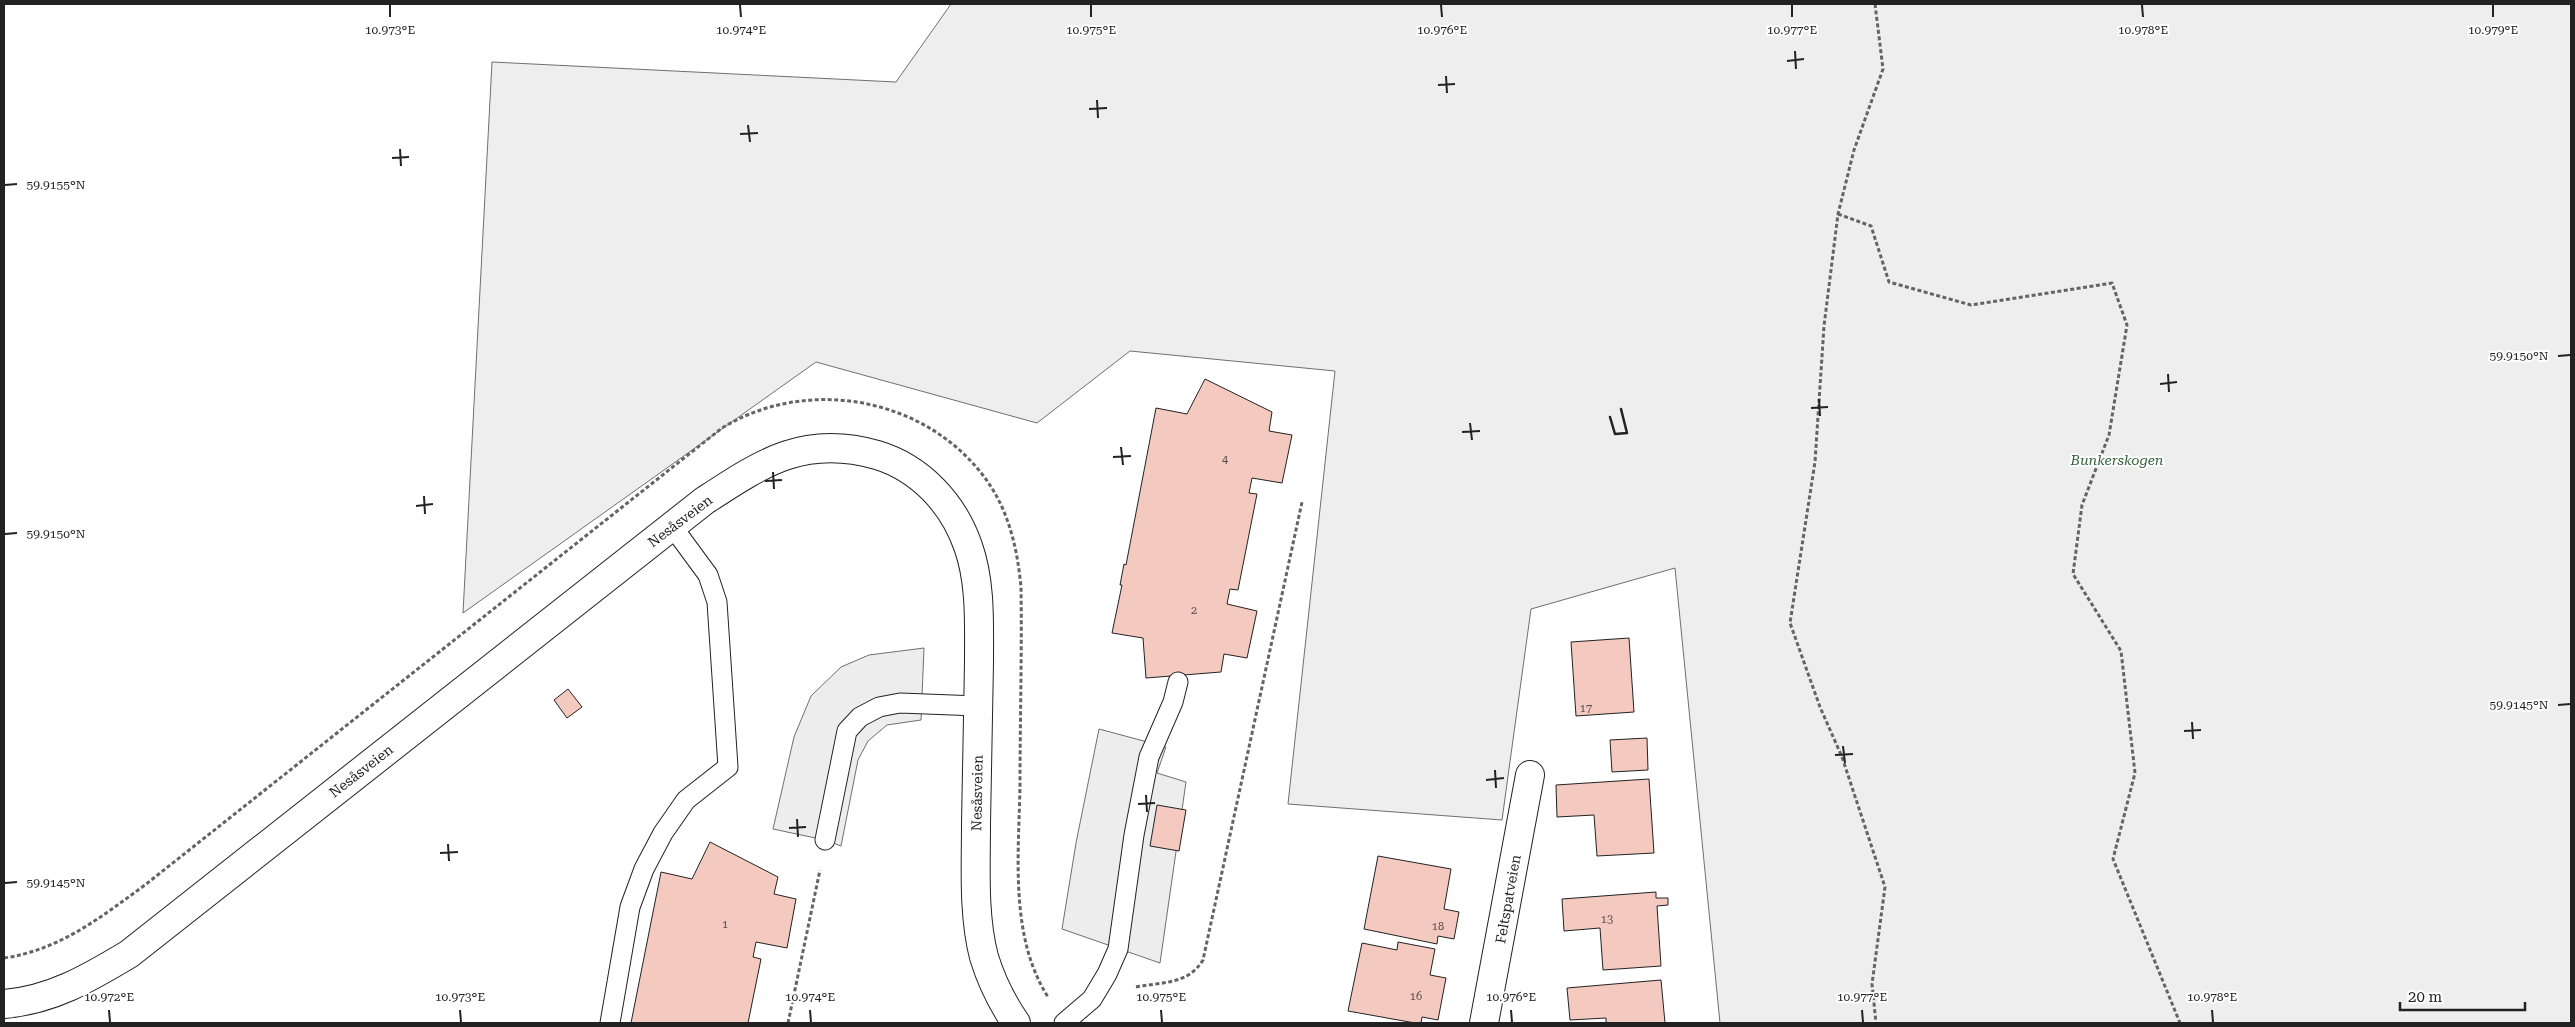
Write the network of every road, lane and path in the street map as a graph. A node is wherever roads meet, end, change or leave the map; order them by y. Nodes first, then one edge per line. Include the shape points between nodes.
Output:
1 (1875, 4) edge
2 (1838, 214) junction
3 (1302, 502) dead end
4 (672, 526) junction
5 (1178, 682) dead end
6 (978, 706) junction
7 (1530, 775) dead end
8 (825, 840) joint
9 (4, 958) edge
10 (1092, 998) junction
11 (4, 1004) edge
12 (610, 1023) edge
13 (788, 1023) edge
14 (1016, 1023) edge
15 (1065, 1023) edge
16 (1484, 1023) edge
17 (1876, 1023) edge
18 (2180, 1023) edge

1 - 2 path via 1883,69 1854,150
2 - 17 path via 1824,326 1815,462 1790,623 1820,708 1842,757 1886,886 1872,984
2 - 18 path via 1871,226 1889,282 1971,305 2112,283 2127,325 2109,435 2082,505 2073,574 2121,651 2136,773 2113,860
3 - 10 path via 1203,960 1187,977
4 - 6 street, Nesåsveien via 748,472 790,453 826,449 864,452 909,469 942,500 957,521 968,546 977,590
4 - 11 street, Nesåsveien via 128,954 77,985 45,997
4 - 12 lane via 708,575 717,602 728,767 686,800 644,869 630,907
5 - 10 lane via 1173,702 1149,756 1118,949
6 - 8 lane via 900,703 879,707 860,717 847,731
6 - 14 street, Nesåsveien via 976,866 980,928 984,957
7 - 16 street, Feltspatveien
8 - 13 path
9 - 15 path via 48,947 74,935 145,885 722,428 742,416 778,404 834,399 878,406 907,417 958,450 982,474 1007,517 1015,538 1021,587 1019,876 1023,924 1036,972
10 - 15 lane

